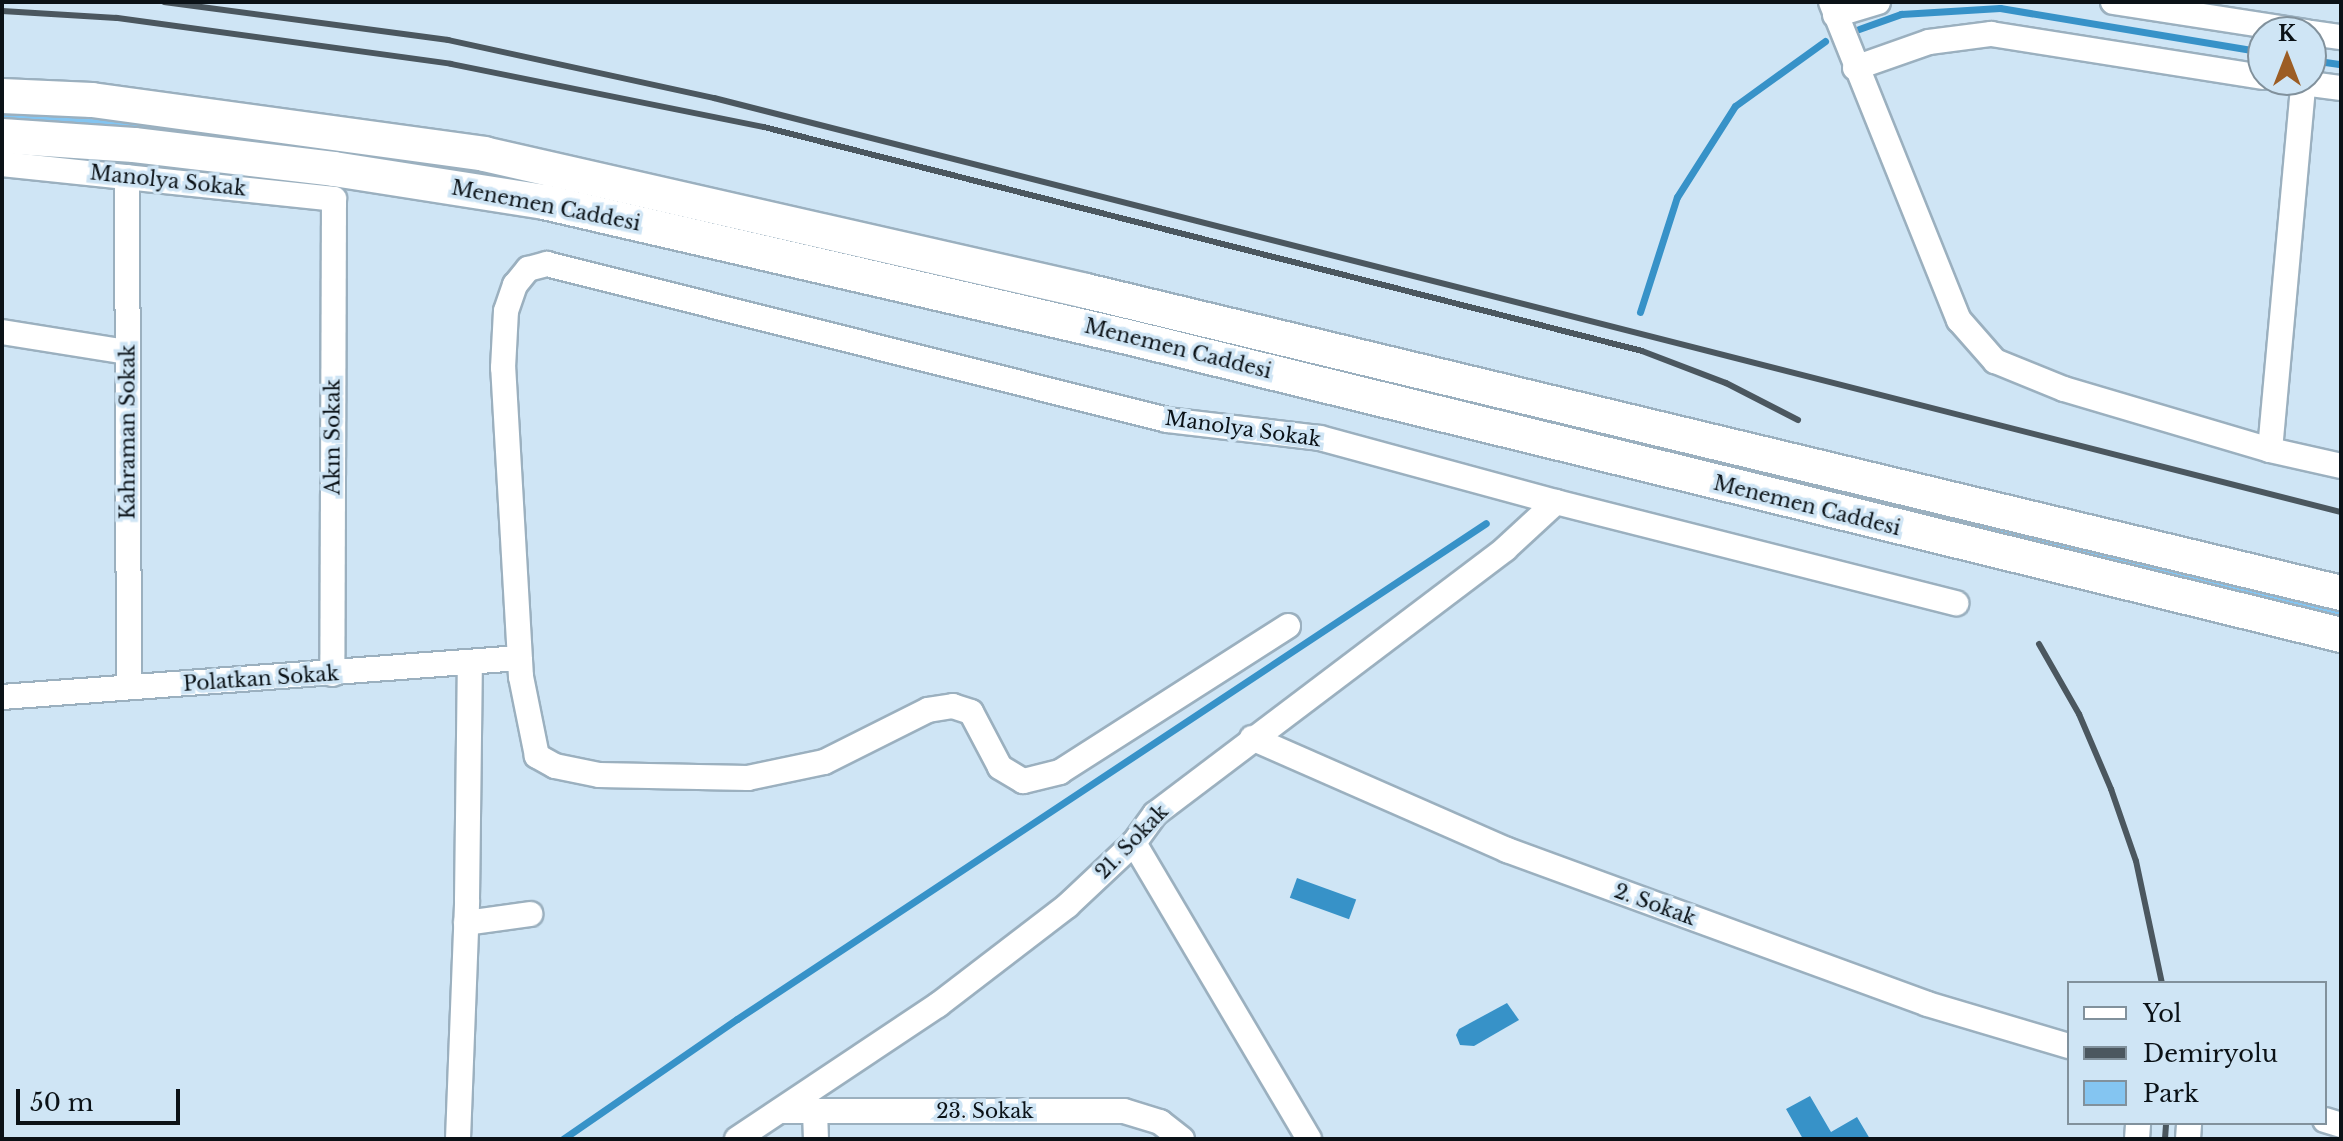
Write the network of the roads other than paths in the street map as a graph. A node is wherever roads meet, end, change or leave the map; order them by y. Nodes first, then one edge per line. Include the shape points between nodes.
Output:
1 (1878, 2) edge
2 (2113, 2) edge
3 (1833, 8) edge
4 (2247, 23) edge
5 (1855, 68) junction
6 (2247, 74) edge
7 (2, 96) edge
8 (2291, 96) edge
9 (2, 136) edge
10 (2, 164) edge
11 (127, 177) junction
12 (334, 199) joint
13 (2, 332) edge
14 (127, 352) junction
15 (2270, 450) junction
16 (2341, 466) edge
17 (1556, 502) junction
18 (2341, 593) edge
19 (1956, 603) dead end
20 (1288, 626) dead end
21 (2341, 635) edge
22 (520, 658) junction
23 (470, 662) junction
24 (332, 674) junction
25 (129, 687) junction
26 (2, 697) edge
27 (1252, 738) junction
28 (1134, 843) junction
29 (530, 914) dead end
30 (466, 923) junction
31 (2067, 1045) edge
32 (780, 1111) junction
33 (815, 1111) junction
34 (458, 1139) edge
35 (737, 1139) edge
36 (816, 1139) edge
37 (1182, 1139) edge
38 (1309, 1139) edge

1 - 3 street
2 - 4 street
3 - 5 street
5 - 6 street via 1929,42 1991,34
5 - 15 street via 1959,320 1995,361 2064,389
7 - 18 highway, Menemen Caddesi via 92,100 484,154 1102,295
8 - 15 street
9 - 21 highway, Menemen Caddesi via 134,145 334,169 559,205 978,300
10 - 11 street, Manolya Sokak
11 - 12 street, Manolya Sokak
11 - 14 street, Kahraman Sokak
12 - 24 street, Akın Sokak
13 - 14 street
14 - 25 street, Kahraman Sokak
15 - 16 street
17 - 19 street, Manolya Sokak
17 - 22 street, Manolya Sokak via 1320,438 1167,420 547,264 528,269 515,285 506,311 503,368
17 - 27 street, 21. Sokak via 1505,549
20 - 22 street via 1060,772 1023,781 1000,767 971,712 953,706 928,710 824,762 748,778 599,775 555,766 537,756
22 - 23 street, Polatkan Sokak
23 - 24 street, Polatkan Sokak
23 - 30 street
24 - 25 street, Polatkan Sokak
25 - 26 street, Polatkan Sokak
27 - 28 street, 21. Sokak via 1155,814
27 - 31 street, 2. Sokak via 1507,850 1927,1004
28 - 32 street, 21. Sokak via 1067,906 938,1005
28 - 38 street
29 - 30 street
30 - 34 street
32 - 33 street, 23. Sokak
32 - 35 street, 21. Sokak
33 - 36 street
33 - 37 street, 23. Sokak via 1124,1111 1160,1122

